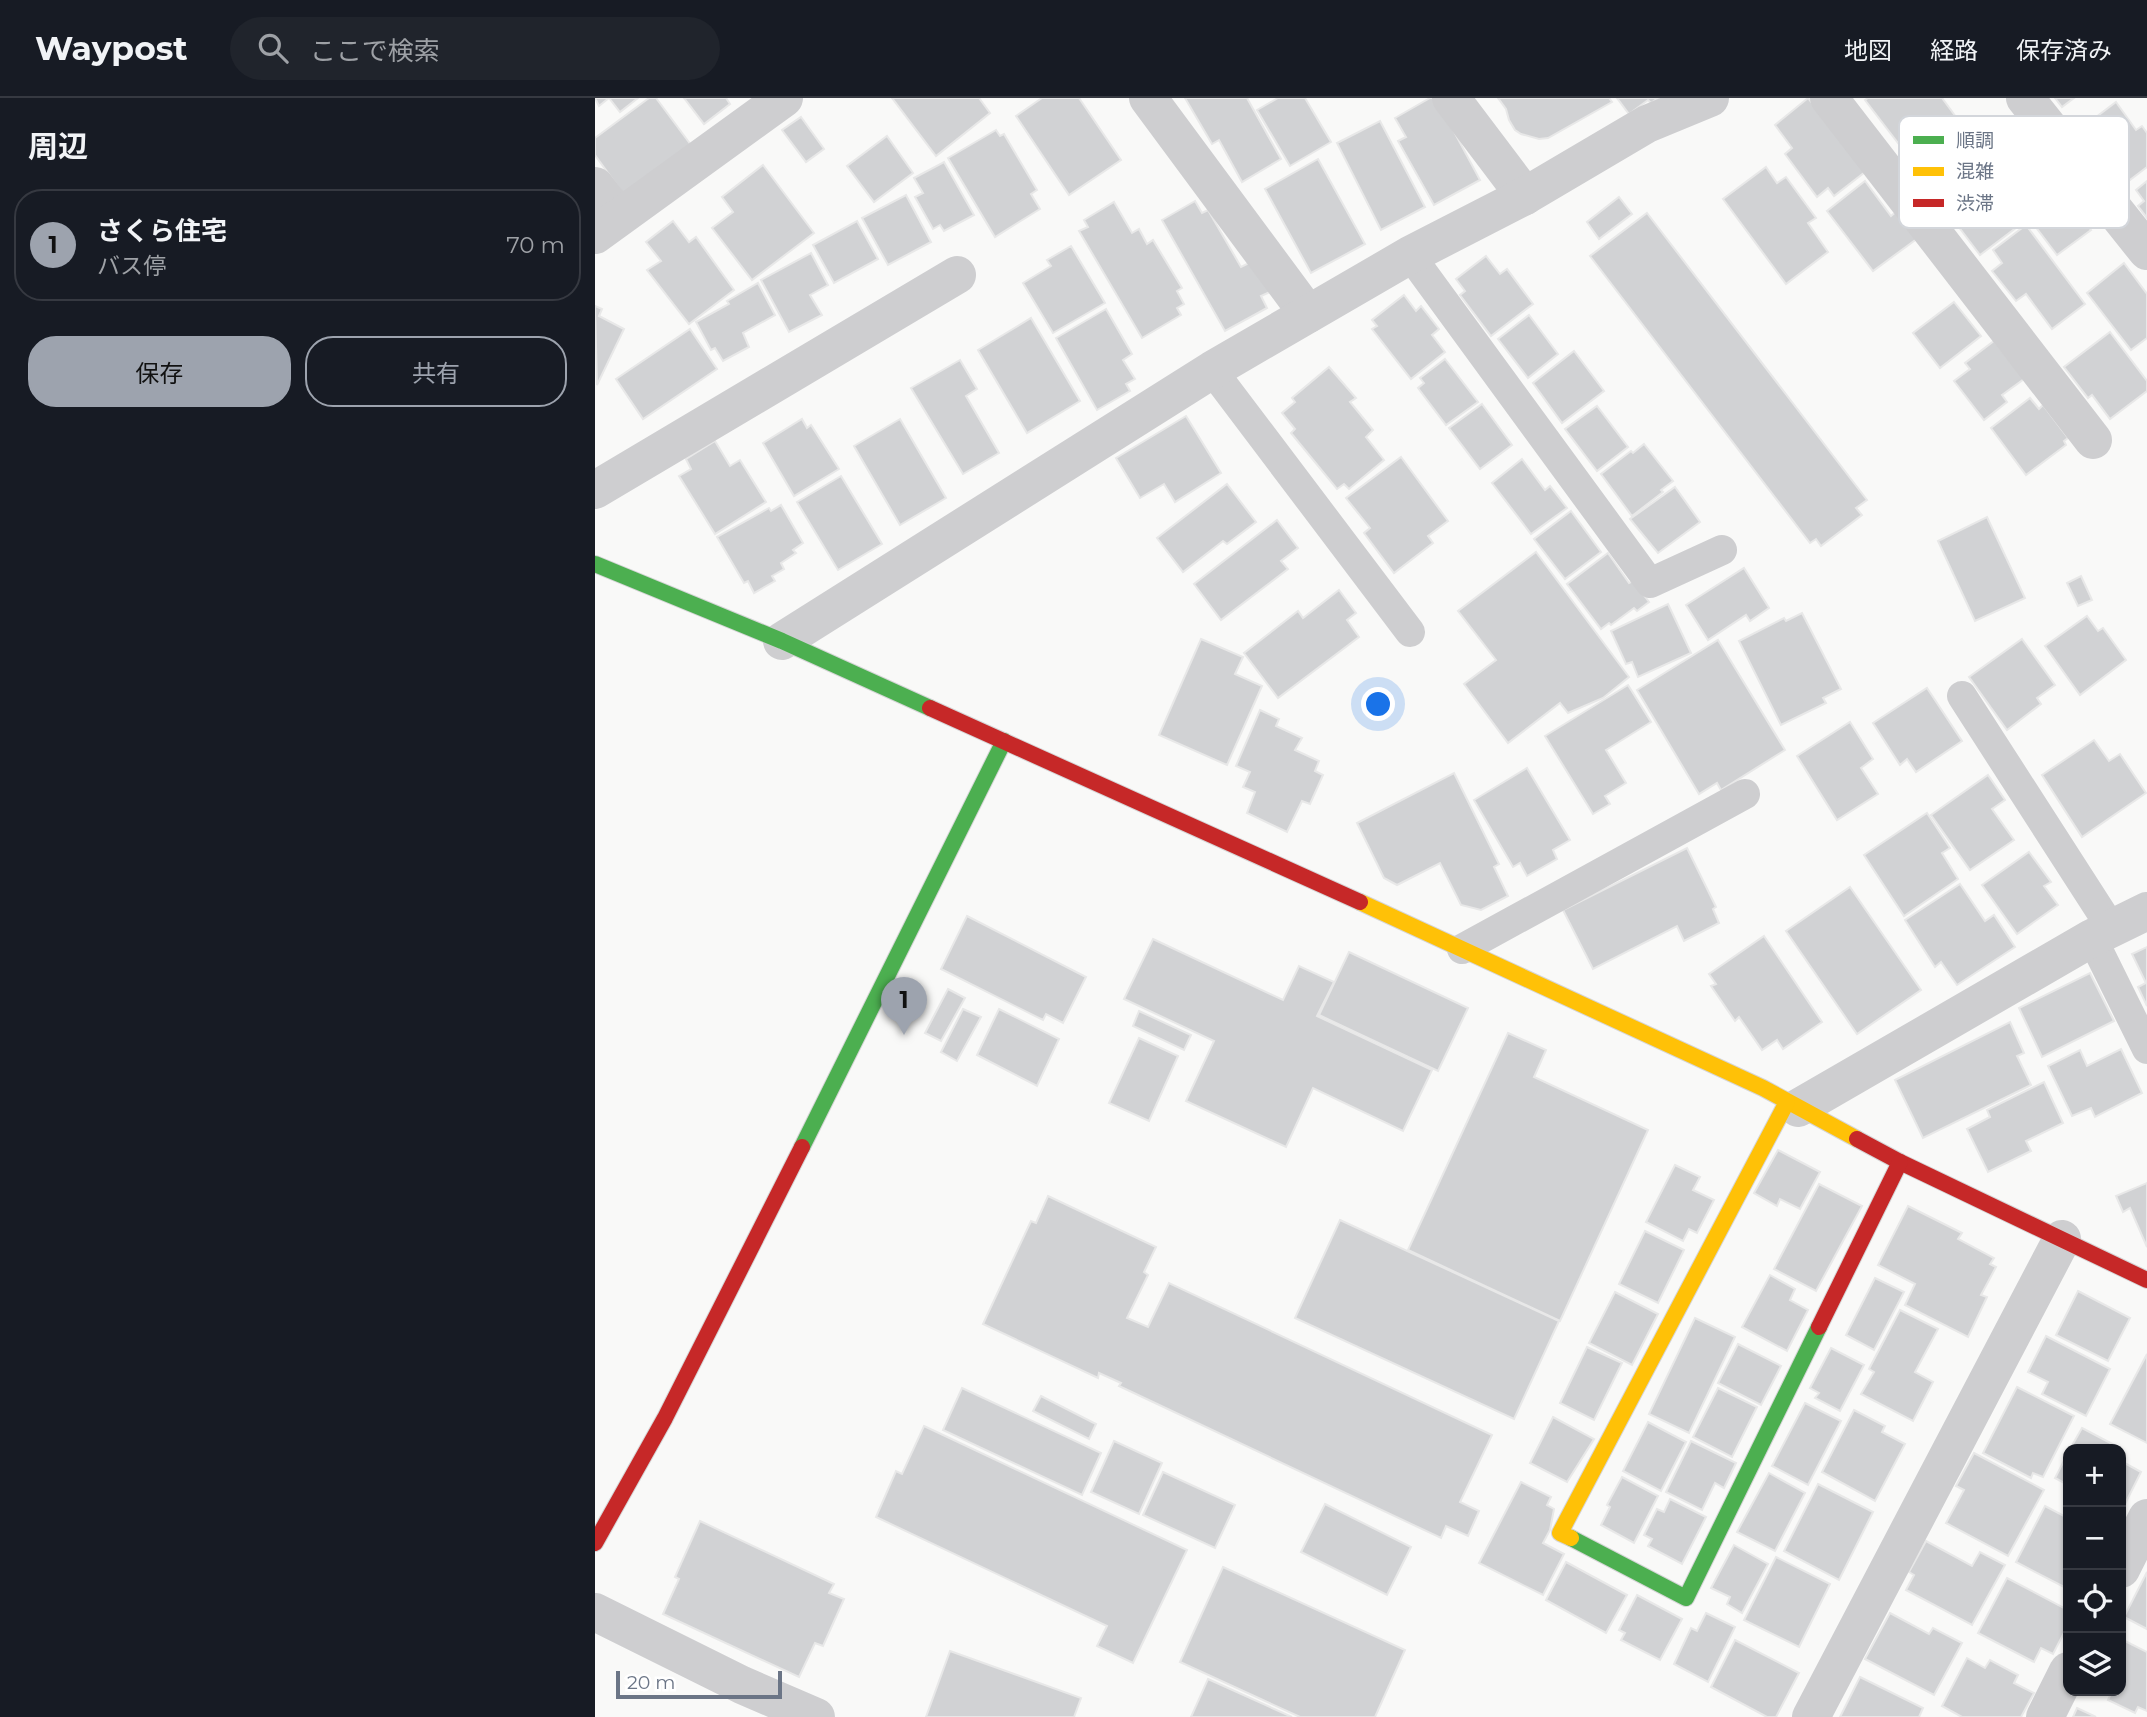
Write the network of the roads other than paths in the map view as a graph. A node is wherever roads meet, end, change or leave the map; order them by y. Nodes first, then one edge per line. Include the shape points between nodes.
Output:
1 (785, 98) edge
2 (1148, 98) edge
3 (1451, 98) edge
4 (1710, 98) edge
5 (1829, 98) edge
6 (2025, 98) edge
7 (2039, 116) edge
8 (595, 186) edge
9 (1899, 189) edge
10 (1525, 196) junction
11 (607, 226) edge
12 (1929, 228) edge
13 (2129, 228) edge
14 (2147, 251) edge
15 (1410, 255) junction
16 (957, 275) dead end
17 (1308, 314) junction
18 (1212, 370) junction
19 (2093, 440) dead end
20 (595, 490) edge
21 (1722, 550) dead end
22 (595, 564) edge
23 (1411, 632) dead end
24 (782, 641) junction
25 (1962, 696) dead end
26 (1004, 741) junction
27 (1745, 794) dead end
28 (2147, 911) edge
29 (2102, 933) junction
30 (1462, 949) junction
31 (2147, 1049) edge
32 (1793, 1105) junction
33 (1900, 1162) junction
34 (2062, 1239) junction
35 (2147, 1280) edge
36 (2147, 1518) edge
37 (595, 1543) edge
38 (2126, 1559) edge
39 (595, 1612) edge
40 (2063, 1681) edge
41 (816, 1717) edge
42 (1811, 1717) edge
43 (2045, 1717) edge

1 - 11 street
2 - 17 street
3 - 10 street
4 - 10 street via 1647,124
5 - 9 street
6 - 7 street
8 - 11 street
10 - 15 street
12 - 19 street
13 - 14 street
15 - 17 street
15 - 21 lane via 1650,583
16 - 20 street
17 - 18 street
18 - 23 lane
18 - 24 street
22 - 24 street
24 - 26 street
25 - 29 lane
26 - 30 street
26 - 37 street via 671,1406
27 - 30 lane
28 - 29 street
29 - 31 lane
29 - 32 street
30 - 32 street
32 - 33 street
32 - 33 street via 1560,1533 1686,1598
33 - 34 street
34 - 35 street
34 - 42 street
36 - 38 street
39 - 41 street
40 - 43 street

